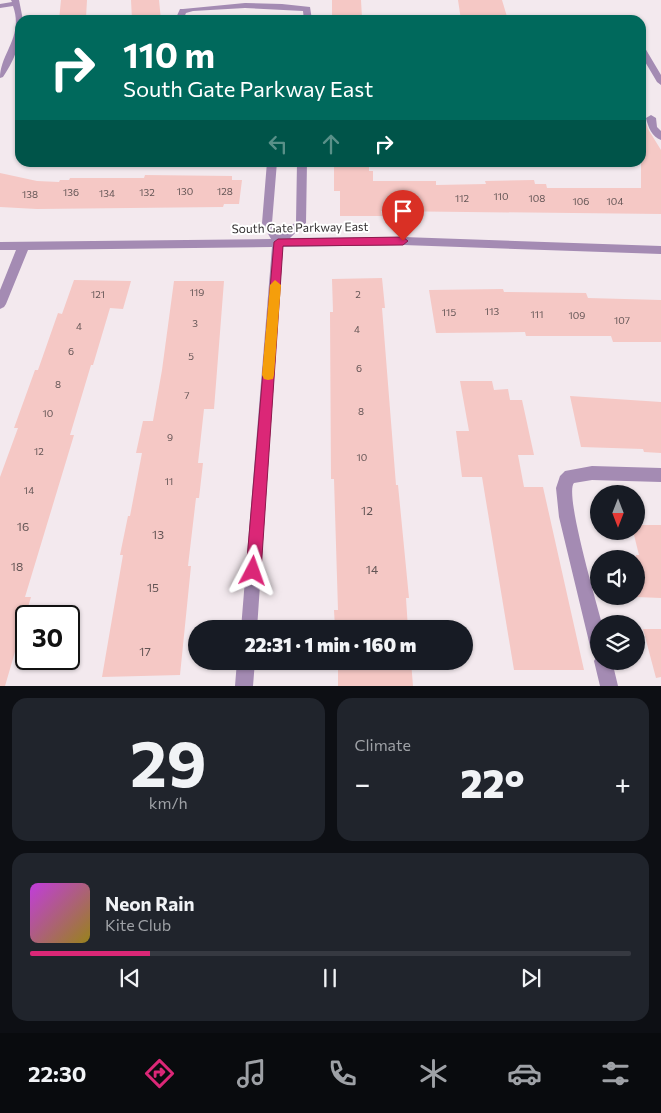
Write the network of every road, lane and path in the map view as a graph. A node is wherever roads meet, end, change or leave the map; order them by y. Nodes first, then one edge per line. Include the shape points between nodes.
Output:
1 (16, 2) edge
2 (0, 6) edge
3 (18, 15) edge
4 (181, 15) edge
5 (308, 15) edge
6 (15, 47) edge
7 (646, 56) edge
8 (0, 75) edge
9 (661, 82) edge
10 (651, 117) edge
11 (661, 137) edge
12 (272, 167) edge
13 (302, 167) edge
14 (278, 242) junction
15 (0, 246) edge
16 (24, 246) junction
17 (661, 250) edge
18 (0, 304) edge
19 (661, 475) edge
20 (591, 615) edge
21 (250, 620) edge
22 (245, 670) edge
23 (605, 670) edge
24 (244, 686) edge
25 (609, 686) edge

1 - 2 street
1 - 3 street
4 - 5 street via 183,11 203,7 290,6 307,9
6 - 8 street
7 - 9 street
10 - 11 street via 653,128
12 - 14 street via 267,223
13 - 14 street via 302,223
14 - 16 street, South Gate Parkway East
14 - 17 street, South Gate Parkway East via 403,241
14 - 21 street
15 - 16 street, South Gate Parkway East
16 - 18 street
19 - 20 street via 592,474 570,476 565,481 567,517
22 - 24 street
23 - 25 street

